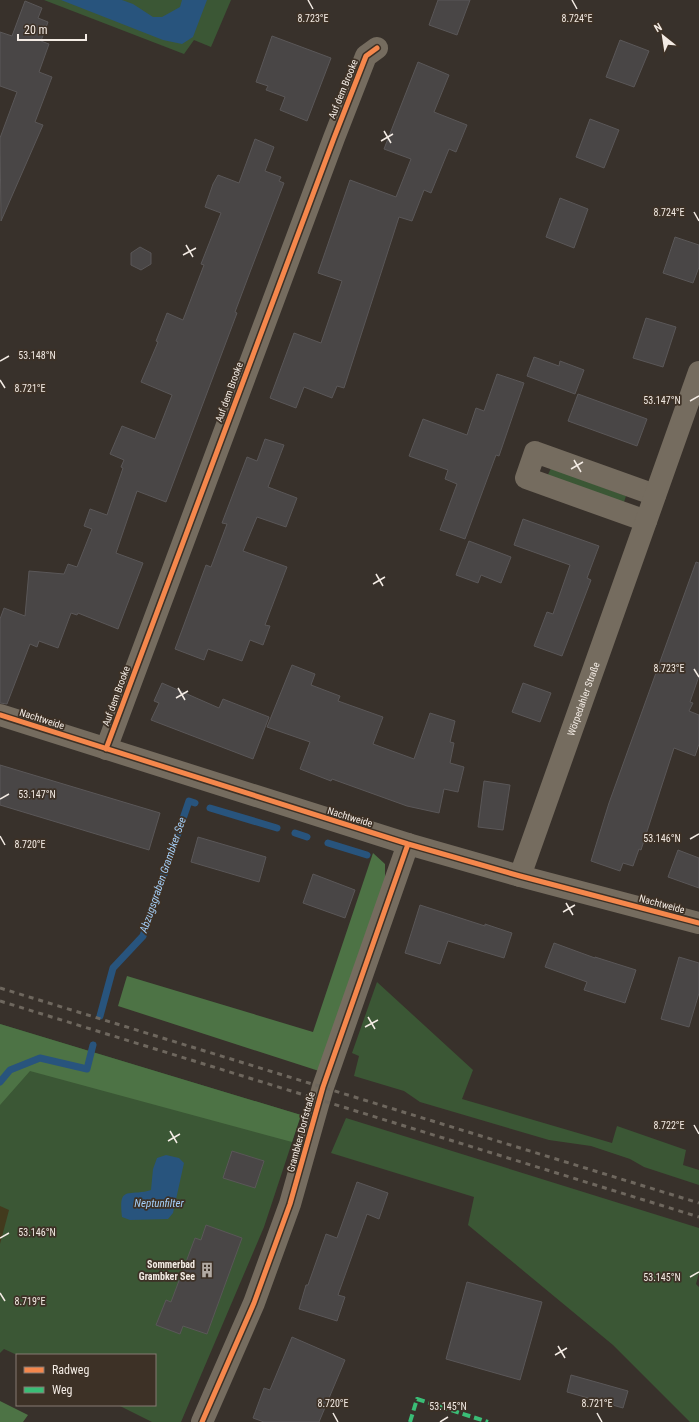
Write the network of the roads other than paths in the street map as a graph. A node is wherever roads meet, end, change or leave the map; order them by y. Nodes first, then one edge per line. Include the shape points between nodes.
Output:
1 (377, 48) dead end
2 (699, 372) edge
3 (655, 495) junction
4 (646, 521) junction
5 (0, 715) edge
6 (106, 749) junction
7 (408, 844) junction
8 (520, 876) junction
9 (699, 923) edge
10 (202, 1422) edge

1 - 6 street, Auf dem Brooke via 366,56 337,130
2 - 3 street, Wörpedahler Straße
3 - 4 street, Wörpedahler Straße
3 - 4 street via 535,452 526,478
4 - 8 street, Wörpedahler Straße
5 - 6 street, Nachtweide
6 - 7 street, Nachtweide
7 - 8 street, Nachtweide
7 - 10 street, Grambker Dorfstraße via 323,1087 290,1204 254,1303
8 - 9 street, Nachtweide

